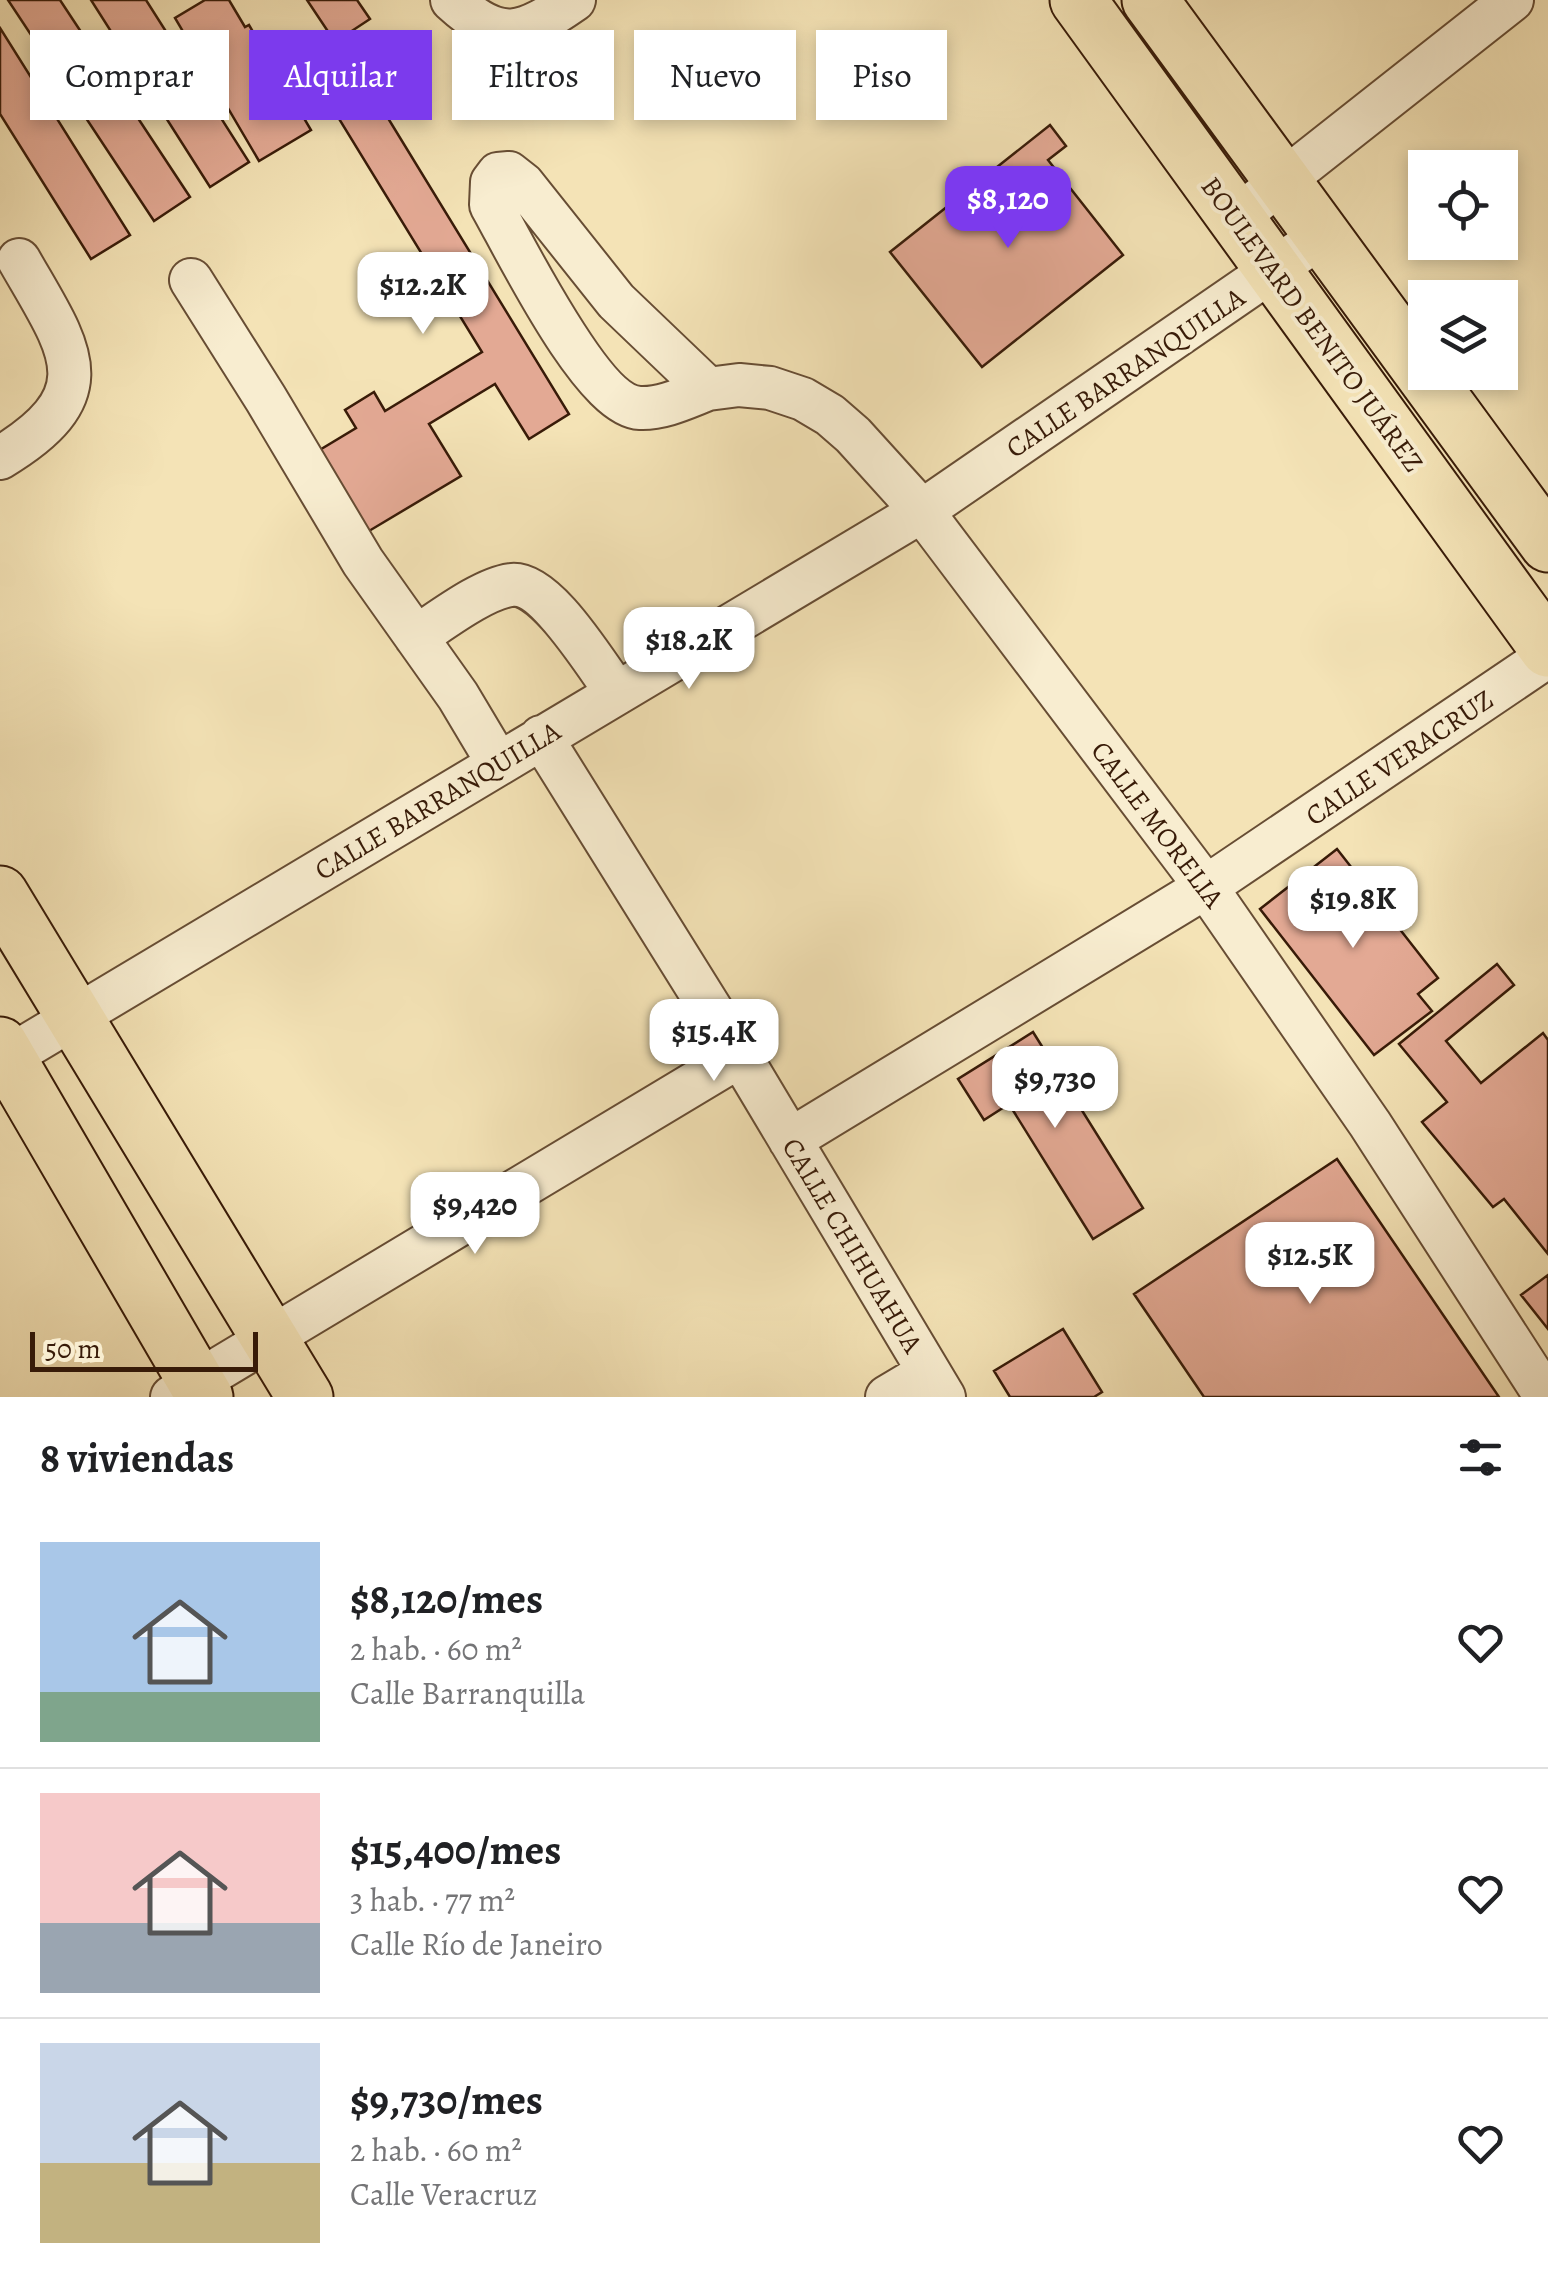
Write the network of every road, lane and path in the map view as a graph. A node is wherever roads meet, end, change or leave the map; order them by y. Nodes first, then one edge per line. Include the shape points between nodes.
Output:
1 (452, 0) edge
2 (574, 0) edge
3 (1078, 0) edge
4 (1150, 0) edge
5 (1512, 0) edge
6 (1282, 180) junction
7 (1236, 218) junction
8 (1322, 236) junction
9 (19, 260) dead end
10 (1274, 269) junction
11 (190, 280) dead end
12 (708, 389) junction
13 (0, 458) edge
14 (922, 510) junction
15 (1548, 544) edge
16 (416, 637) junction
17 (1548, 652) edge
18 (617, 693) junction
19 (540, 737) junction
20 (498, 762) junction
21 (1206, 887) junction
22 (0, 894) edge
23 (75, 1018) junction
24 (2, 1055) edge
25 (740, 1056) junction
26 (790, 1140) junction
27 (269, 1338) junction
28 (937, 1384) edge
29 (191, 1392) edge
30 (305, 1397) edge
31 (887, 1397) edge
32 (1546, 1397) edge

1 - 2 street via 477,22 518,33
3 - 7 main road, BOULEVARD BENITO JUÁREZ
4 - 6 main road
5 - 6 street
6 - 7 street
6 - 8 main road
7 - 10 main road, BOULEVARD BENITO JUÁREZ
8 - 10 street, CALLE BARRANQUILLA
8 - 15 main road
9 - 13 street via 65,340 72,378 52,420
10 - 14 street, CALLE BARRANQUILLA
10 - 17 main road, BOULEVARD BENITO JUÁREZ
11 - 16 street via 362,562
12 - 12 street, CALLE MORELIA via 616,301 523,184 498,174 492,205 599,384 639,408
12 - 14 street, CALLE MORELIA via 770,388 802,399 853,435
14 - 18 street, CALLE BARRANQUILLA
14 - 21 street, CALLE MORELIA
16 - 18 street via 490,591 514,584 552,605
16 - 20 street
17 - 21 street, CALLE VERACRUZ
18 - 19 street, CALLE BARRANQUILLA
19 - 20 street, CALLE BARRANQUILLA
19 - 25 street, CALLE CHIHUAHUA
20 - 23 street, CALLE BARRANQUILLA
21 - 26 street, CALLE VERACRUZ
21 - 32 street, CALLE MORELIA
22 - 23 main road
23 - 24 street, CALLE BARRANQUILLA
23 - 27 main road
24 - 29 main road
25 - 26 street, CALLE CHIHUAHUA
25 - 27 street
26 - 28 street, CALLE CHIHUAHUA
27 - 29 street
27 - 30 main road
28 - 31 street

